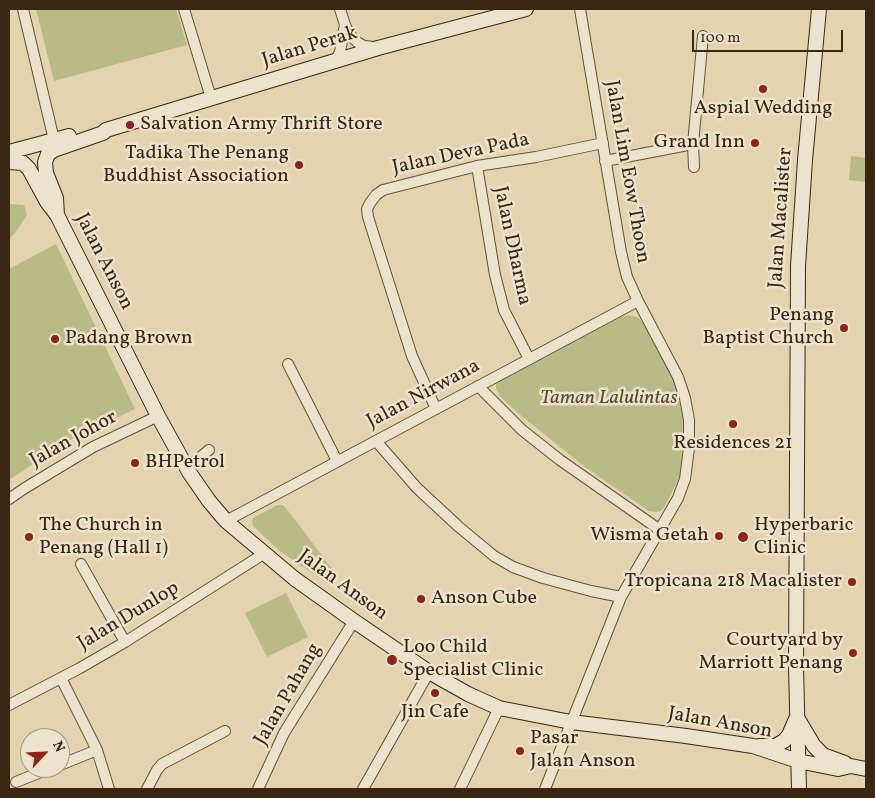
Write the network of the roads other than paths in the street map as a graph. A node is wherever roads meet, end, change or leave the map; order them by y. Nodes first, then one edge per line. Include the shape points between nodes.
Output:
1 (23, 9) edge
2 (184, 9) edge
3 (340, 9) edge
4 (526, 9) edge
5 (580, 9) edge
6 (819, 9) edge
7 (345, 25) junction
8 (703, 36) dead end
9 (378, 48) junction
10 (336, 60) junction
11 (211, 98) junction
12 (106, 130) junction
13 (54, 140) junction
14 (603, 143) junction
15 (693, 144) junction
16 (9, 152) edge
17 (605, 160) junction
18 (9, 162) edge
19 (477, 166) junction
20 (694, 167) dead end
21 (57, 215) junction
22 (638, 301) junction
23 (529, 359) junction
24 (288, 364) dead end
25 (478, 386) junction
26 (436, 408) junction
27 (158, 416) junction
28 (376, 441) junction
29 (209, 450) dead end
30 (337, 461) junction
31 (187, 468) junction
32 (9, 499) edge
33 (226, 520) junction
34 (660, 530) junction
35 (264, 553) junction
36 (81, 564) dead end
37 (621, 597) junction
38 (354, 621) junction
39 (125, 642) junction
40 (429, 672) junction
41 (61, 678) junction
42 (9, 705) edge
43 (499, 708) junction
44 (797, 716) junction
45 (571, 722) junction
46 (220, 733) dead end
47 (753, 746) junction
48 (97, 750) junction
49 (70, 761) edge
50 (798, 761) junction
51 (850, 766) junction
52 (866, 769) edge
53 (26, 778) edge
54 (16, 782) dead end
55 (109, 789) edge
56 (147, 789) edge
57 (258, 789) edge
58 (364, 789) edge
59 (460, 789) edge
60 (545, 789) edge
61 (790, 789) edge
62 (799, 789) edge

1 - 13 street
2 - 11 street
3 - 7 street
4 - 9 main road, Jalan Perak
5 - 14 street, Jalan Lim Eow Thoon
6 - 44 main road, Jalan Macalister via 798,266
7 - 9 street via 357,42
7 - 10 street
8 - 15 street
9 - 10 main road, Jalan Perak
10 - 11 main road, Jalan Perak
11 - 12 main road, Jalan Perak
12 - 13 main road, Jalan Perak via 99,128
12 - 21 main road, Jalan Perak via 48,154 46,173 56,198
13 - 16 main road, Jalan Perak
14 - 17 street, Jalan Lim Eow Thoon
14 - 19 street, Jalan Deva Pada
15 - 17 street
15 - 20 street
17 - 22 street, Jalan Lim Eow Thoon via 621,252
18 - 21 main road via 22,163 29,169 46,202
19 - 23 street, Jalan Dharma via 504,310
19 - 26 street, Jalan Deva Pada via 383,190 367,209 412,356
21 - 27 main road, Jalan Anson
22 - 23 street, Jalan Nirwana
22 - 34 street, Jalan Lim Eow Thoon via 678,377 689,420 690,448 685,479
23 - 25 street, Jalan Nirwana
24 - 30 street
25 - 26 street, Jalan Nirwana
25 - 34 street via 522,430
26 - 28 street, Jalan Nirwana
27 - 31 main road, Jalan Anson
27 - 32 street, Jalan Johor via 93,448
28 - 30 street, Jalan Nirwana
28 - 37 street via 417,488 494,556 543,578
29 - 31 street
30 - 33 street, Jalan Nirwana
31 - 33 main road, Jalan Anson
33 - 35 main road, Jalan Anson
34 - 37 street, Jalan Lim Eow Thoon
35 - 38 main road, Jalan Anson
35 - 39 street, Jalan Dunlop
36 - 39 street
37 - 45 street, Jalan Lim Eow Thoon
38 - 40 main road, Jalan Anson
38 - 57 street, Jalan Pahang via 284,734
39 - 41 street, Jalan Dunlop
40 - 43 main road, Jalan Anson
40 - 58 street
41 - 42 street, Jalan Dunlop
41 - 48 street
43 - 45 main road, Jalan Anson
43 - 59 street
44 - 47 main road via 784,741 775,746
44 - 50 main road, Jalan Macalister
44 - 51 main road via 823,755
45 - 47 main road, Jalan Anson
45 - 60 street, Jalan Lim Eow Thoon
46 - 56 street via 159,766
47 - 50 main road, Jalan Anson
47 - 61 main road via 780,759 790,777
48 - 49 street
48 - 55 street
50 - 51 main road, Jalan Anson via 838,768
50 - 62 main road, Jalan Macalister
51 - 52 main road, Jalan Anson
53 - 54 street

